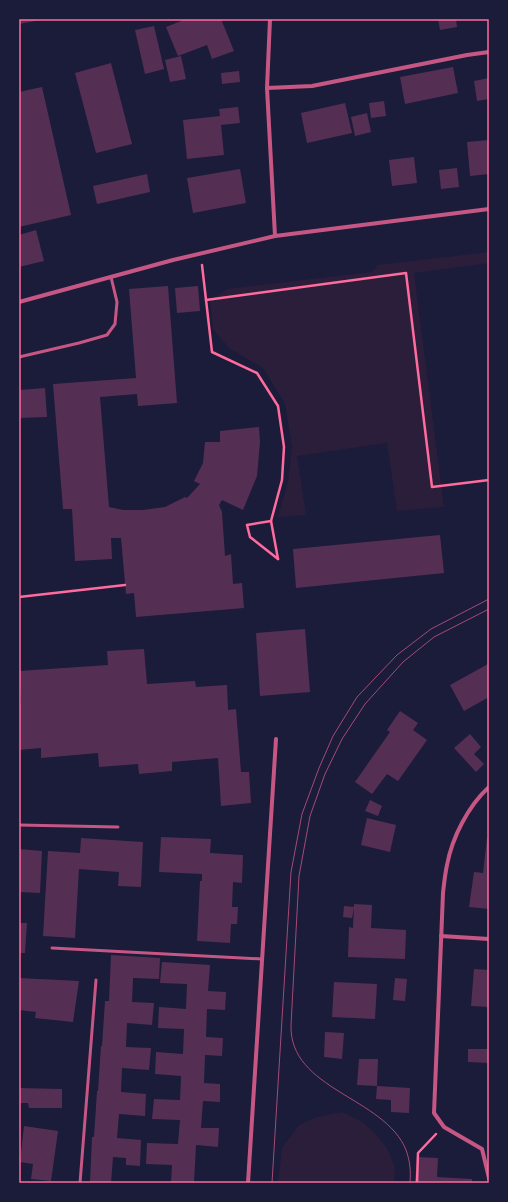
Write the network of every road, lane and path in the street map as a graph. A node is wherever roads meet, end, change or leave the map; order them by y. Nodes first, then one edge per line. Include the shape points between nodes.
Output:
1 (270, 19) edge
2 (489, 52) edge
3 (267, 88) junction
4 (489, 209) edge
5 (275, 236) junction
6 (200, 254) junction
7 (111, 277) junction
8 (206, 300) junction
9 (19, 302) edge
10 (19, 357) edge
11 (489, 480) edge
12 (271, 521) junction
13 (125, 585) dead end
14 (19, 597) edge
15 (276, 739) dead end
16 (489, 787) edge
17 (19, 826) edge
18 (118, 827) dead end
19 (441, 936) junction
20 (489, 939) edge
21 (52, 948) dead end
22 (262, 960) junction
23 (96, 980) dead end
24 (444, 1127) junction
25 (489, 1178) edge
26 (80, 1183) edge
27 (248, 1183) edge
28 (417, 1183) edge

1 - 3 street
2 - 3 street via 312,86
3 - 5 street
4 - 5 street
5 - 6 street
6 - 7 street
6 - 8 path
7 - 9 street
7 - 10 lane via 117,309 115,324 107,335
8 - 11 path via 406,273 432,487
8 - 12 path via 212,352 258,373 278,406 284,447 282,480
12 - 12 path via 248,525 250,537 278,559
13 - 14 path
15 - 22 street
16 - 19 street via 465,818 455,838 447,864
17 - 18 lane
19 - 20 street
19 - 24 street via 434,1113
21 - 22 lane
22 - 27 street
23 - 26 lane
24 - 25 street via 482,1149
24 - 28 path via 418,1153

